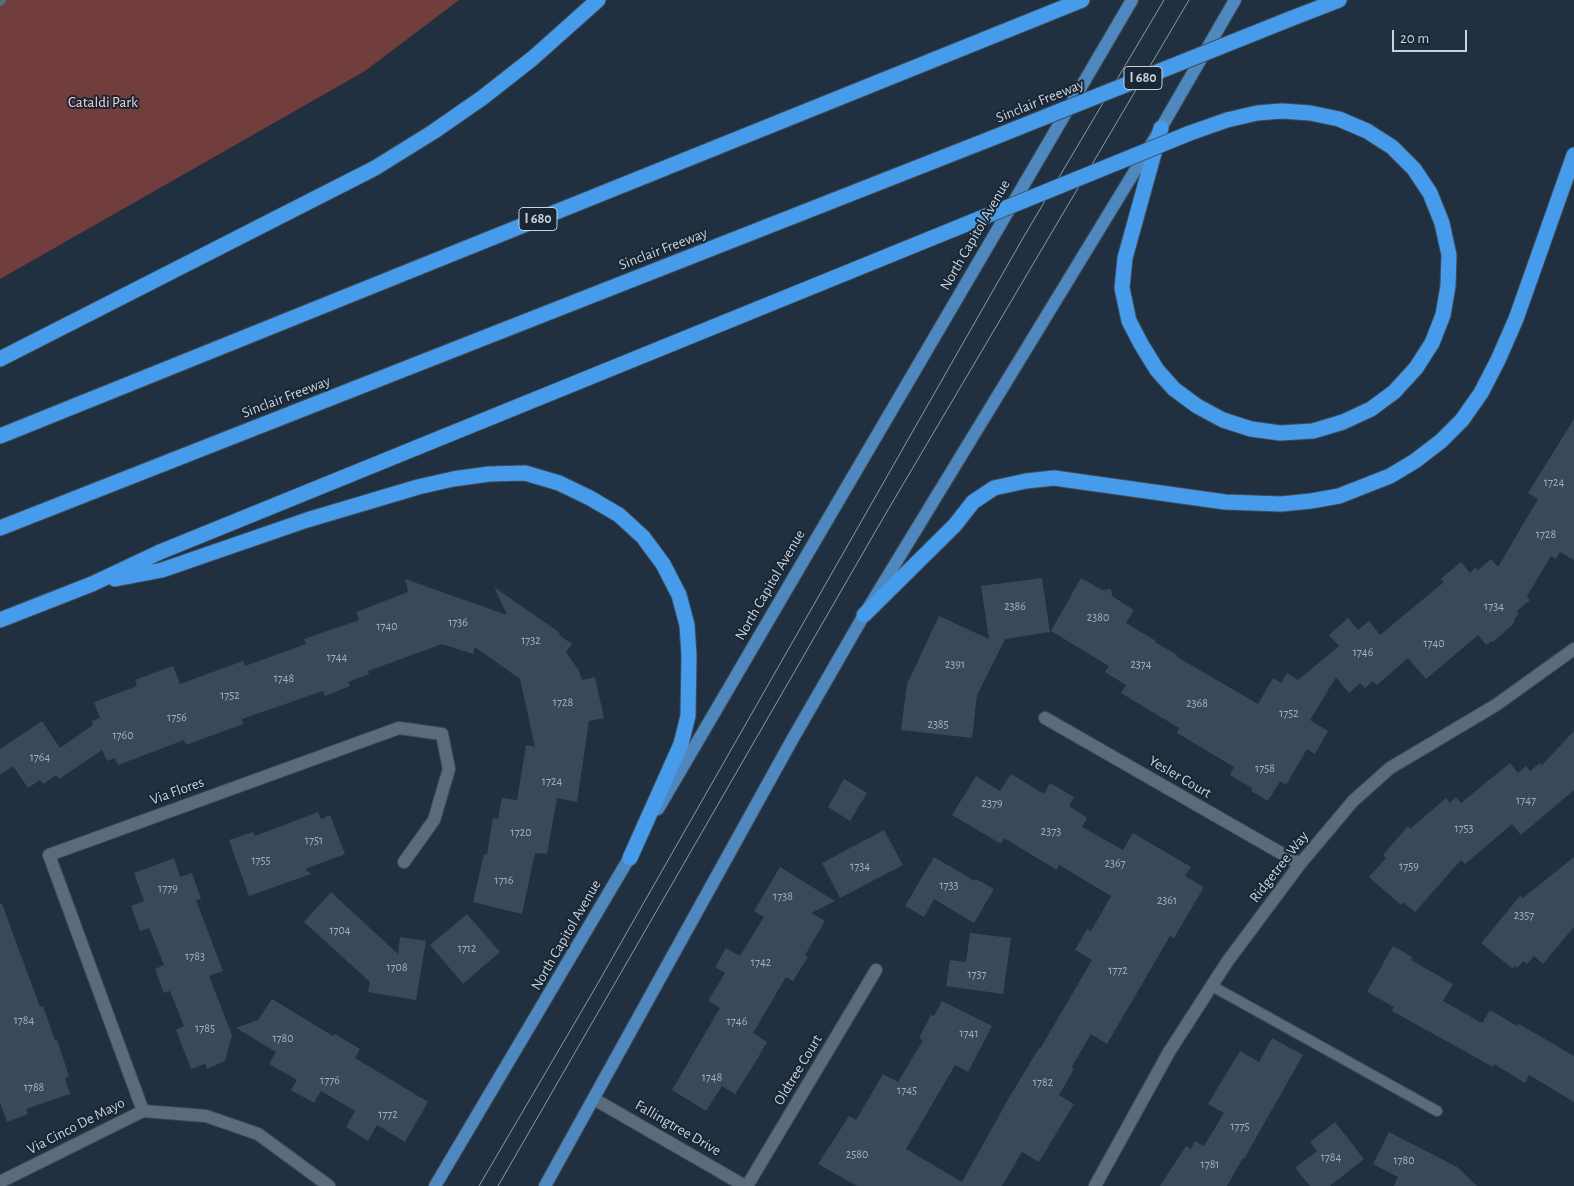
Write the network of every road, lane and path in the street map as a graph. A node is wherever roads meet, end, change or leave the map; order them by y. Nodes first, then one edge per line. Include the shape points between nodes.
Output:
1 (598, 0) edge
2 (1132, 0) edge
3 (1236, 0) edge
4 (1339, 0) edge
5 (1079, 1) edge
6 (1160, 128) junction
7 (1574, 155) edge
8 (0, 359) edge
9 (0, 436) edge
10 (0, 528) edge
11 (92, 584) junction
12 (864, 615) junction
13 (0, 620) edge
14 (1574, 649) edge
15 (1045, 718) dead end
16 (630, 858) junction
17 (404, 862) dead end
18 (1300, 864) junction
19 (876, 970) dead end
20 (1212, 986) junction
21 (594, 1099) junction
22 (143, 1111) junction
23 (1437, 1111) dead end
24 (0, 1182) edge
25 (329, 1186) edge
26 (435, 1186) edge
27 (545, 1186) edge
28 (746, 1186) edge
29 (1095, 1186) edge

1 - 8 highway via 482,98 376,168
2 - 16 main road, North Capitol Avenue
3 - 6 main road
4 - 10 highway, Sinclair Freeway / I 680, bridge
5 - 9 highway, I 680
6 - 11 highway, bridge via 1125,258 1122,288 1129,321 1157,370 1174,389 1223,420 1251,429 1280,433 1313,431 1343,422 1394,392 1416,368 1432,343 1443,315 1449,255 1442,223 1430,193 1414,169 1392,147 1367,131 1339,119 1310,113 1257,113 1190,133 932,238 160,552
6 - 12 main road
7 - 12 highway via 1516,319 1490,377 1462,420 1415,461 1390,476 1339,496 1281,504 1225,502 1054,478 994,488 973,502 955,525
11 - 13 highway
11 - 16 highway via 162,570 307,520 454,479 525,473 559,483 590,498 619,515 643,536 679,594 687,625 688,716 681,744
12 - 21 main road
14 - 18 street, Ridgetree Way via 1496,705 1390,768 1353,801
15 - 18 street, Yesler Court
16 - 26 main road, North Capitol Avenue
17 - 22 street, Via Flores via 434,820 449,768 442,734 399,728 49,855
18 - 20 street, Ridgetree Way
19 - 28 street, Oldtree Court
20 - 23 lane
20 - 29 street, Ridgetree Way via 1169,1052
21 - 27 main road
21 - 28 street, Fallingtree Drive
22 - 24 street, Via Cinco De Mayo
22 - 25 street, Via Cinco De Mayo via 206,1116 258,1134

